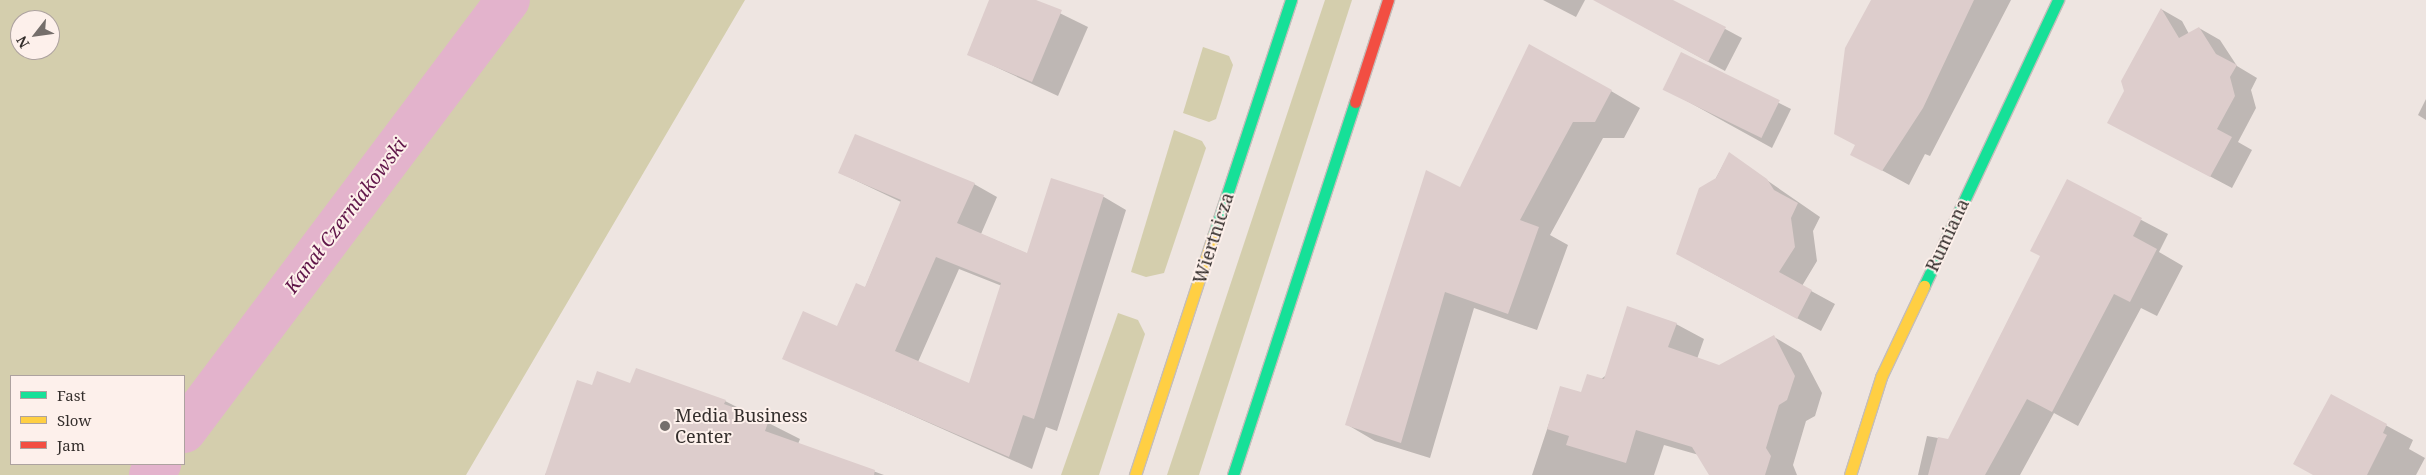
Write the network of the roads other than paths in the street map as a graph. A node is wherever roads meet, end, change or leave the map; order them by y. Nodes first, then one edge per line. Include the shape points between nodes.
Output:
1 (1291, 0) edge
2 (1388, 0) edge
3 (2058, 0) edge
4 (1135, 475) edge
5 (1233, 475) edge
6 (1850, 475) edge

1 - 4 main road, Wiertnicza
2 - 5 main road
3 - 6 main road, Rumiana via 1881,377

